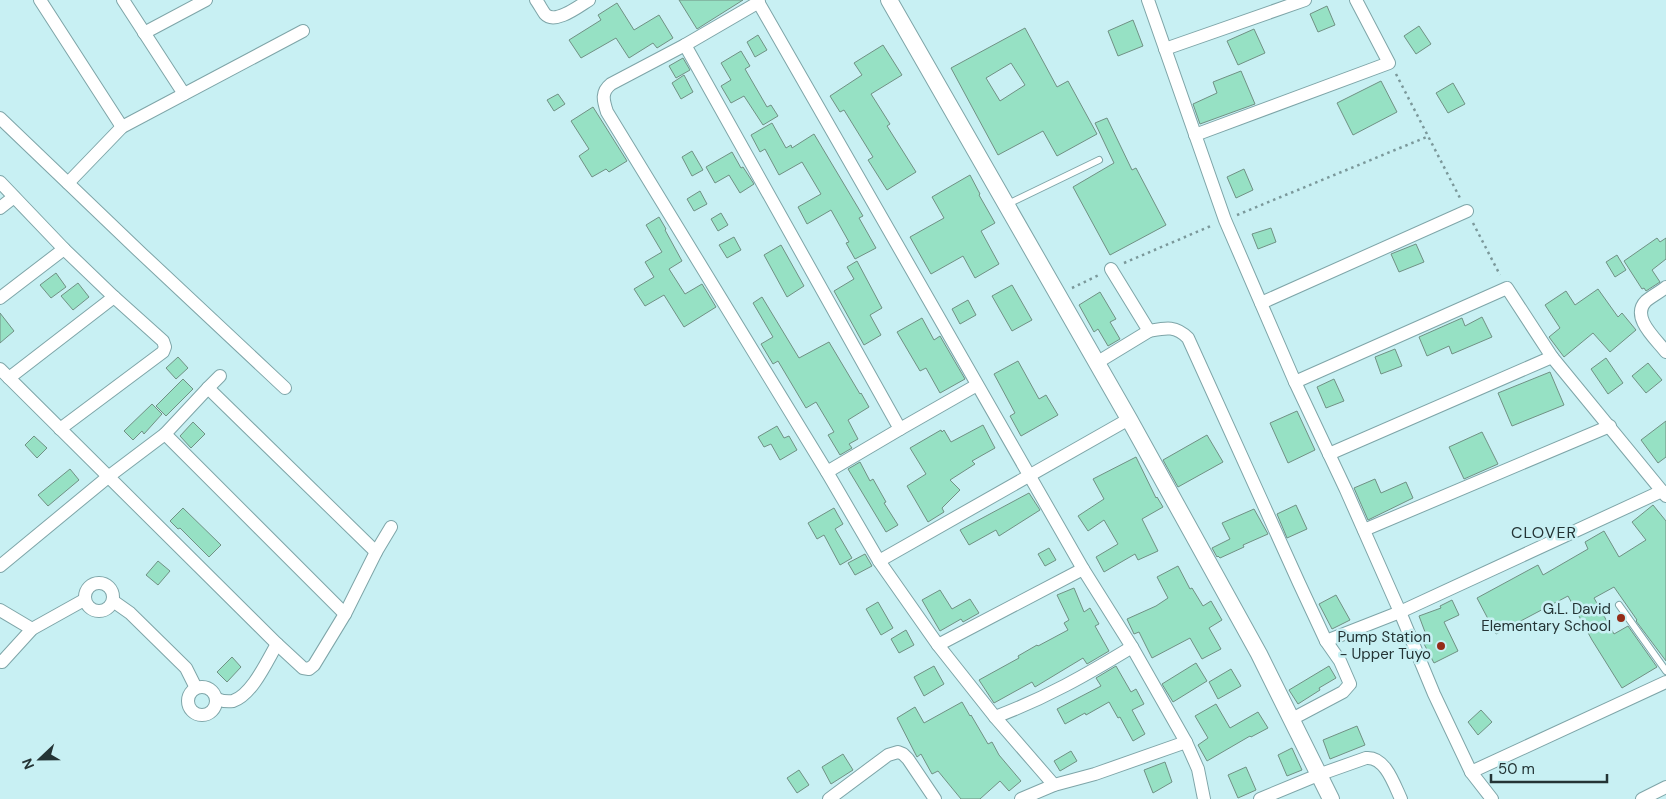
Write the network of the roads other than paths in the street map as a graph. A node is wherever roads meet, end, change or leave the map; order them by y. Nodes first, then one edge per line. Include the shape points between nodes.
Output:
1 (40, 0) edge
2 (123, 0) edge
3 (206, 0) edge
4 (536, 0) edge
5 (589, 0) edge
6 (888, 0) edge
7 (1148, 0) edge
8 (1305, 0) edge
9 (1356, 0) edge
10 (758, 1) edge
11 (303, 31) dead end
12 (144, 33) junction
13 (685, 45) junction
14 (1165, 49) junction
15 (184, 94) junction
16 (0, 118) edge
17 (122, 127) junction
18 (1195, 135) junction
19 (1099, 160) dead end
20 (0, 182) edge
21 (68, 183) junction
22 (14, 197) junction
23 (1005, 205) junction
24 (0, 208) edge
25 (1467, 211) road end
26 (64, 249) junction
27 (1111, 269) road end
28 (1666, 287) edge
29 (114, 297) junction
30 (0, 298) edge
31 (1261, 303) junction
32 (1149, 331) junction
33 (1666, 352) edge
34 (1552, 357) junction
35 (1098, 362) junction
36 (5, 373) edge
37 (220, 376) dead end
38 (1295, 382) junction
39 (977, 385) junction
40 (208, 388) junction
41 (286, 388) dead end
42 (1129, 419) junction
43 (1610, 426) junction
44 (900, 429) junction
45 (60, 430) junction
46 (165, 434) junction
47 (1329, 454) junction
48 (828, 472) junction
49 (1029, 475) junction
50 (108, 477) junction
51 (1664, 494) edge
52 (391, 527) dead end
53 (1364, 530) junction
54 (376, 552) junction
55 (879, 561) junction
56 (0, 566) edge
57 (1083, 570) junction
58 (84, 600) junction
59 (113, 601) junction
60 (1619, 605) dead end
61 (0, 610) edge
62 (1400, 612) junction
63 (345, 614) junction
64 (32, 629) junction
65 (1326, 641) junction
66 (277, 644) junction
67 (938, 645) junction
68 (1132, 647) junction
69 (2, 662) dead end
70 (1666, 671) edge
71 (1666, 682) edge
72 (196, 688) junction
73 (217, 700) junction
74 (995, 717) junction
75 (1292, 719) junction
76 (1186, 742) junction
77 (1471, 772) junction
78 (1318, 775) junction
79 (1054, 785) junction
80 (1666, 787) edge
81 (829, 799) edge
82 (935, 799) edge
83 (1021, 799) edge
84 (1204, 799) edge
85 (1260, 799) edge
86 (1331, 799) edge
87 (1401, 799) edge
88 (1492, 799) edge
89 (1642, 799) edge

1 - 17 street
2 - 12 street
3 - 12 street
4 - 5 street via 545,14 557,18
6 - 23 street
7 - 14 street
8 - 14 street
9 - 18 street via 1390,63
10 - 13 street
10 - 39 street
11 - 15 street
12 - 15 street
13 - 44 street
13 - 48 street via 606,88 603,98 607,112
14 - 18 street
15 - 17 street
16 - 21 street
17 - 21 street
18 - 31 street via 1225,220
19 - 23 lane
20 - 22 street
21 - 41 street
22 - 24 street
22 - 26 street
23 - 35 street
25 - 31 street
26 - 29 street
26 - 30 street
27 - 32 street
28 - 33 street via 1645,302 1640,313 1642,321
29 - 36 street
29 - 45 street via 163,341 163,352
31 - 38 street
32 - 35 street
32 - 65 street via 1169,327 1188,338
34 - 38 street via 1507,288
34 - 43 street
34 - 47 street
35 - 42 street
36 - 45 street
37 - 40 street
38 - 47 street
39 - 44 street
39 - 49 street
40 - 46 street
40 - 54 street
42 - 49 street
42 - 75 street
43 - 51 street
43 - 53 street
44 - 48 street
45 - 50 street
46 - 50 street
46 - 63 street
47 - 53 street
48 - 55 street
49 - 55 street
49 - 57 street
50 - 56 street
50 - 66 street
51 - 62 street
52 - 54 street
53 - 62 street
54 - 63 street
55 - 67 street
57 - 67 street
57 - 68 street
58 - 59 street via 96,612 106,610
58 - 59 street via 88,588 98,583 109,587
58 - 64 street
59 - 72 street via 130,613 186,668
60 - 70 lane
61 - 64 street
62 - 65 street
62 - 77 street
63 - 66 street via 309,669 303,668
64 - 69 street
65 - 75 street via 1350,684 1343,692
66 - 73 street via 249,691 234,701
67 - 74 street
68 - 74 street via 1057,691
68 - 76 street
71 - 77 street
72 - 73 street via 208,687
72 - 73 street via 188,697 194,713 210,713
74 - 79 street
75 - 78 street
76 - 79 street
76 - 84 street via 1198,769
77 - 88 street
78 - 85 street
78 - 86 street
78 - 87 street via 1373,757 1390,776
79 - 83 street
80 - 89 street
81 - 82 street via 888,755 898,752 908,759

